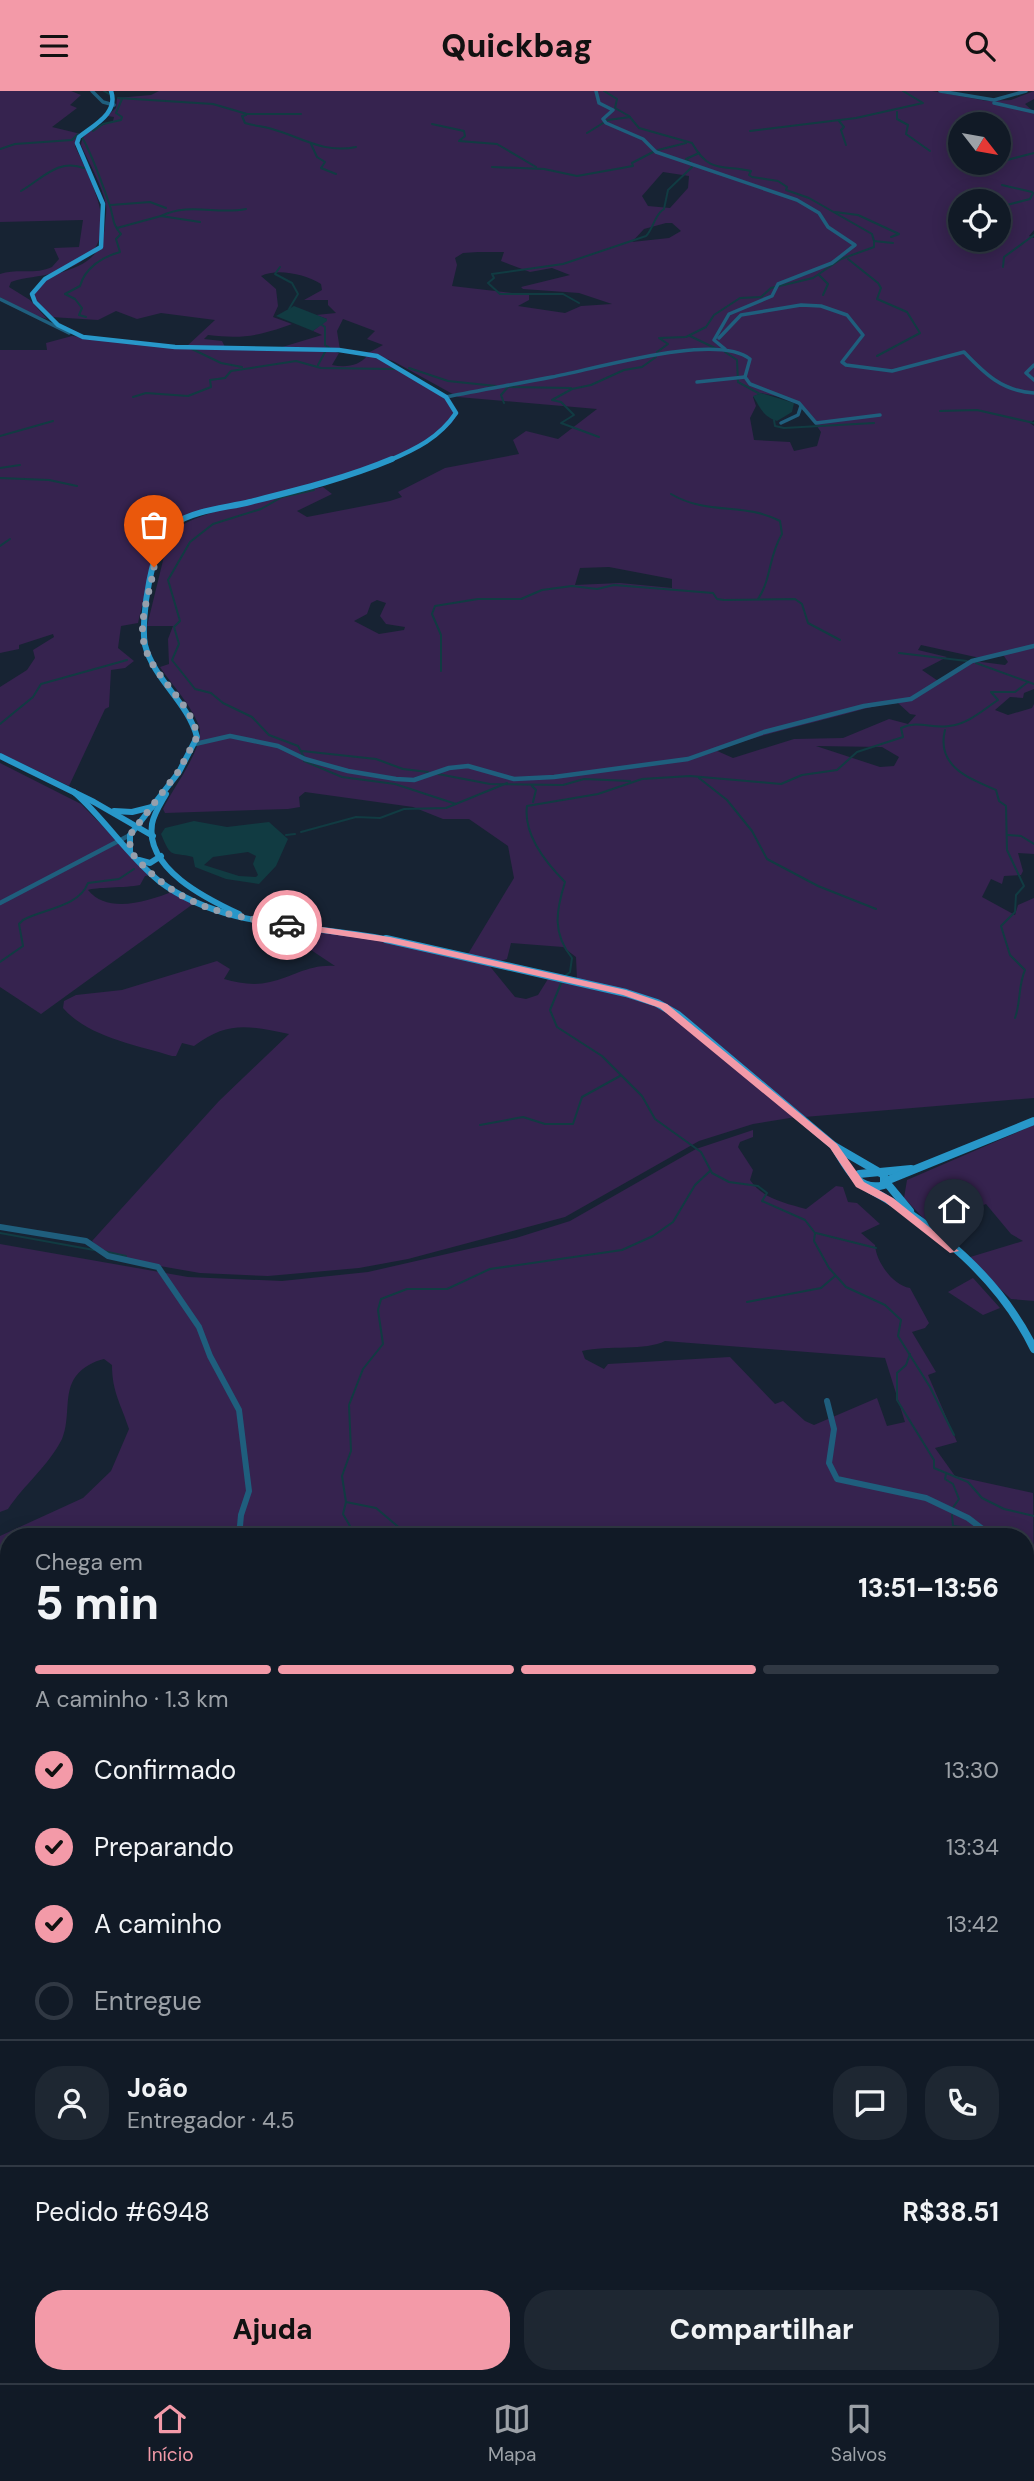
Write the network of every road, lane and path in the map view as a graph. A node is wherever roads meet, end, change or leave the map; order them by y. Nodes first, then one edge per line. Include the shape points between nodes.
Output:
1 (92, 91) edge
2 (111, 91) edge
3 (596, 91) edge
4 (940, 91) edge
5 (1026, 91) edge
6 (978, 99) junction
7 (114, 106) junction
8 (1034, 112) edge
9 (0, 299) edge
10 (69, 333) junction
11 (717, 344) junction
12 (725, 349) junction
13 (1034, 365) edge
14 (745, 377) junction
15 (1034, 380) edge
16 (696, 382) dead end
17 (1034, 393) edge
18 (446, 397) junction
19 (801, 406) junction
20 (880, 415) dead end
21 (781, 423) dead end
22 (1034, 646) edge
23 (195, 744) junction
24 (0, 756) edge
25 (169, 785) junction
26 (74, 792) junction
27 (152, 807) junction
28 (107, 809) junction
29 (139, 826) junction
30 (130, 835) junction
31 (151, 835) junction
32 (120, 840) junction
33 (129, 848) junction
34 (161, 856) junction
35 (136, 858) junction
36 (0, 903) edge
37 (220, 906) junction
38 (212, 911) junction
39 (250, 919) junction
40 (1034, 1121) edge
41 (834, 1146) junction
42 (920, 1167) junction
43 (876, 1171) junction
44 (907, 1174) junction
45 (886, 1182) junction
46 (860, 1183) junction
47 (900, 1199) junction
48 (919, 1221) junction
49 (0, 1227) edge
50 (1034, 1349) edge
51 (827, 1401) dead end
52 (240, 1528) edge
53 (982, 1528) edge

1 - 7 street
2 - 7 main road
3 - 11 street via 599,103 612,110 603,119 606,123 643,139 656,152 797,200 855,245 818,270 778,284 772,296 729,314 714,339
4 - 6 street
5 - 6 street via 1006,99
6 - 8 street
7 - 10 main road via 77,143 103,204 101,247 90,259 37,283 32,294 44,312
9 - 10 street via 60,333
10 - 18 main road via 176,347 360,353 390,361
11 - 12 street
11 - 17 street via 741,315 786,306 821,306 847,315 863,335 842,362 845,365 894,373 964,352 992,379
12 - 14 street via 740,351 750,359
12 - 18 street via 647,354
13 - 15 street via 1026,373
14 - 16 street
14 - 19 street via 750,384 786,395
18 - 23 main road via 455,407 455,420 446,432 421,445 344,478 184,519 165,533 142,636 155,667 196,729
19 - 20 street via 822,424
19 - 21 street via 798,415
22 - 23 street via 972,661 911,699 764,732 688,759 554,777 514,779 468,766 407,780 348,771 305,759 278,745 230,736
23 - 25 main road
24 - 26 main road
25 - 27 main road
25 - 31 main road
26 - 28 main road
26 - 32 main road
27 - 28 main road via 132,812
27 - 29 main road
28 - 29 main road
29 - 30 main road
29 - 31 main road
30 - 31 main road
30 - 32 street
30 - 33 main road
31 - 34 main road
32 - 33 main road
32 - 36 street
33 - 35 main road
34 - 35 main road via 150,863
34 - 37 main road via 182,880
35 - 38 main road via 168,885
37 - 38 main road
37 - 39 main road
38 - 39 main road
39 - 41 main road via 390,940 650,1000 678,1015
40 - 42 main road
41 - 43 main road
41 - 46 main road
42 - 43 main road
42 - 44 main road
43 - 45 main road
43 - 46 main road via 863,1171
44 - 45 main road
44 - 47 main road via 900,1185
45 - 46 main road via 877,1188
45 - 47 main road
46 - 48 main road
47 - 48 main road
48 - 50 main road via 997,1289 1013,1308
49 - 52 street via 86,1241 108,1256 158,1267 203,1333 239,1410 249,1491
51 - 53 street via 834,1429 829,1463 837,1479 945,1506

